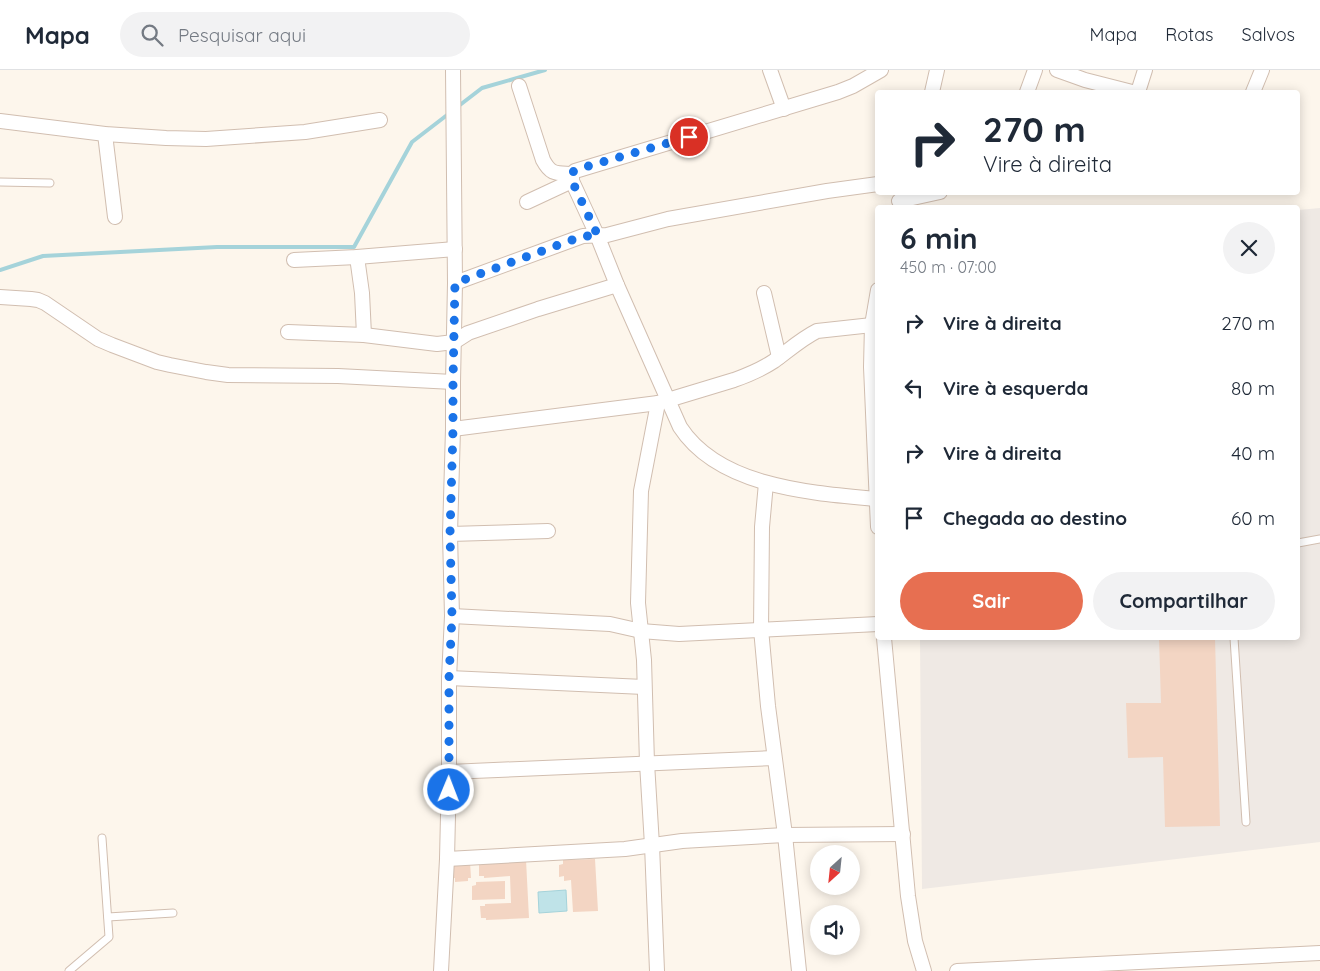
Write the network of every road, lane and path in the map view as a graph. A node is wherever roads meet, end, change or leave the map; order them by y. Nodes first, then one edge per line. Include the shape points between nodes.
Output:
1 (770, 70) edge
2 (881, 70) edge
3 (938, 70) edge
4 (1035, 70) edge
5 (1057, 70) edge
6 (1145, 70) edge
7 (1262, 70) edge
8 (453, 72) edge
9 (519, 86) dead end
10 (933, 90) edge
11 (1028, 90) edge
12 (1124, 90) edge
13 (1139, 90) edge
14 (1254, 90) edge
15 (784, 109) junction
16 (380, 120) dead end
17 (0, 121) edge
18 (105, 134) junction
19 (572, 178) junction
20 (0, 182) edge
21 (50, 183) dead end
22 (875, 184) edge
23 (925, 195) edge
24 (899, 200) edge
25 (527, 202) dead end
26 (115, 217) dead end
27 (598, 236) junction
28 (455, 249) junction
29 (357, 257) junction
30 (294, 260) dead end
31 (455, 283) junction
32 (617, 285) junction
33 (764, 293) dead end
34 (0, 297) edge
35 (875, 308) edge
36 (872, 326) junction
37 (288, 332) dead end
38 (364, 334) junction
39 (454, 342) junction
40 (779, 357) junction
41 (453, 382) junction
42 (663, 402) junction
43 (453, 429) junction
44 (875, 473) edge
45 (766, 483) junction
46 (875, 499) edge
47 (548, 531) dead end
48 (450, 534) junction
49 (1320, 540) edge
50 (1300, 543) edge
51 (452, 616) junction
52 (875, 624) edge
53 (761, 629) junction
54 (641, 631) junction
55 (884, 640) edge
56 (1234, 640) edge
57 (449, 678) junction
58 (644, 687) junction
59 (774, 758) junction
60 (646, 763) junction
61 (449, 772) junction
62 (1246, 822) dead end
63 (903, 834) junction
64 (785, 835) junction
65 (102, 838) dead end
66 (652, 845) junction
67 (447, 859) junction
68 (173, 913) dead end
69 (108, 917) junction
70 (1320, 953) edge
71 (69, 971) edge
72 (441, 971) edge
73 (657, 971) edge
74 (799, 971) edge
75 (924, 971) edge
76 (957, 971) edge

1 - 15 street
2 - 15 street via 853,86
3 - 10 street
4 - 11 street
5 - 12 street
6 - 13 street
7 - 14 street
8 - 28 street
9 - 19 street via 548,169
15 - 19 street via 575,170
16 - 18 street via 305,132 206,139
17 - 18 street
18 - 26 street
19 - 25 street
19 - 27 street
20 - 21 lane
22 - 27 street via 668,219
23 - 24 street
27 - 31 street via 583,236
27 - 32 street
28 - 29 street
28 - 31 street
29 - 30 street
29 - 38 street
31 - 39 street
32 - 39 street via 476,330
32 - 42 street
33 - 40 street
34 - 41 street via 38,300 112,346 157,362 206,372
35 - 36 street
36 - 40 street via 817,331
36 - 44 street
37 - 38 street
38 - 39 street via 437,344
39 - 41 street
40 - 42 street via 734,380
41 - 43 street
42 - 43 street
42 - 45 street via 697,447 731,469
42 - 54 street via 643,478 640,506 638,603
43 - 48 street
45 - 46 street
45 - 53 street
47 - 48 street
48 - 51 street
49 - 50 lane
51 - 54 street via 610,624
51 - 57 street
52 - 53 street
53 - 54 street via 679,634
53 - 59 street
54 - 58 street
55 - 63 street
56 - 62 lane
57 - 58 street
57 - 61 street
58 - 60 street
59 - 60 street
59 - 64 street
60 - 61 street
60 - 66 street
61 - 67 street
63 - 64 street
63 - 75 street via 908,896 915,941
64 - 66 street
64 - 74 street
65 - 69 lane
66 - 67 street
66 - 73 street
67 - 72 street
68 - 69 lane
69 - 71 lane via 109,937
70 - 76 street

